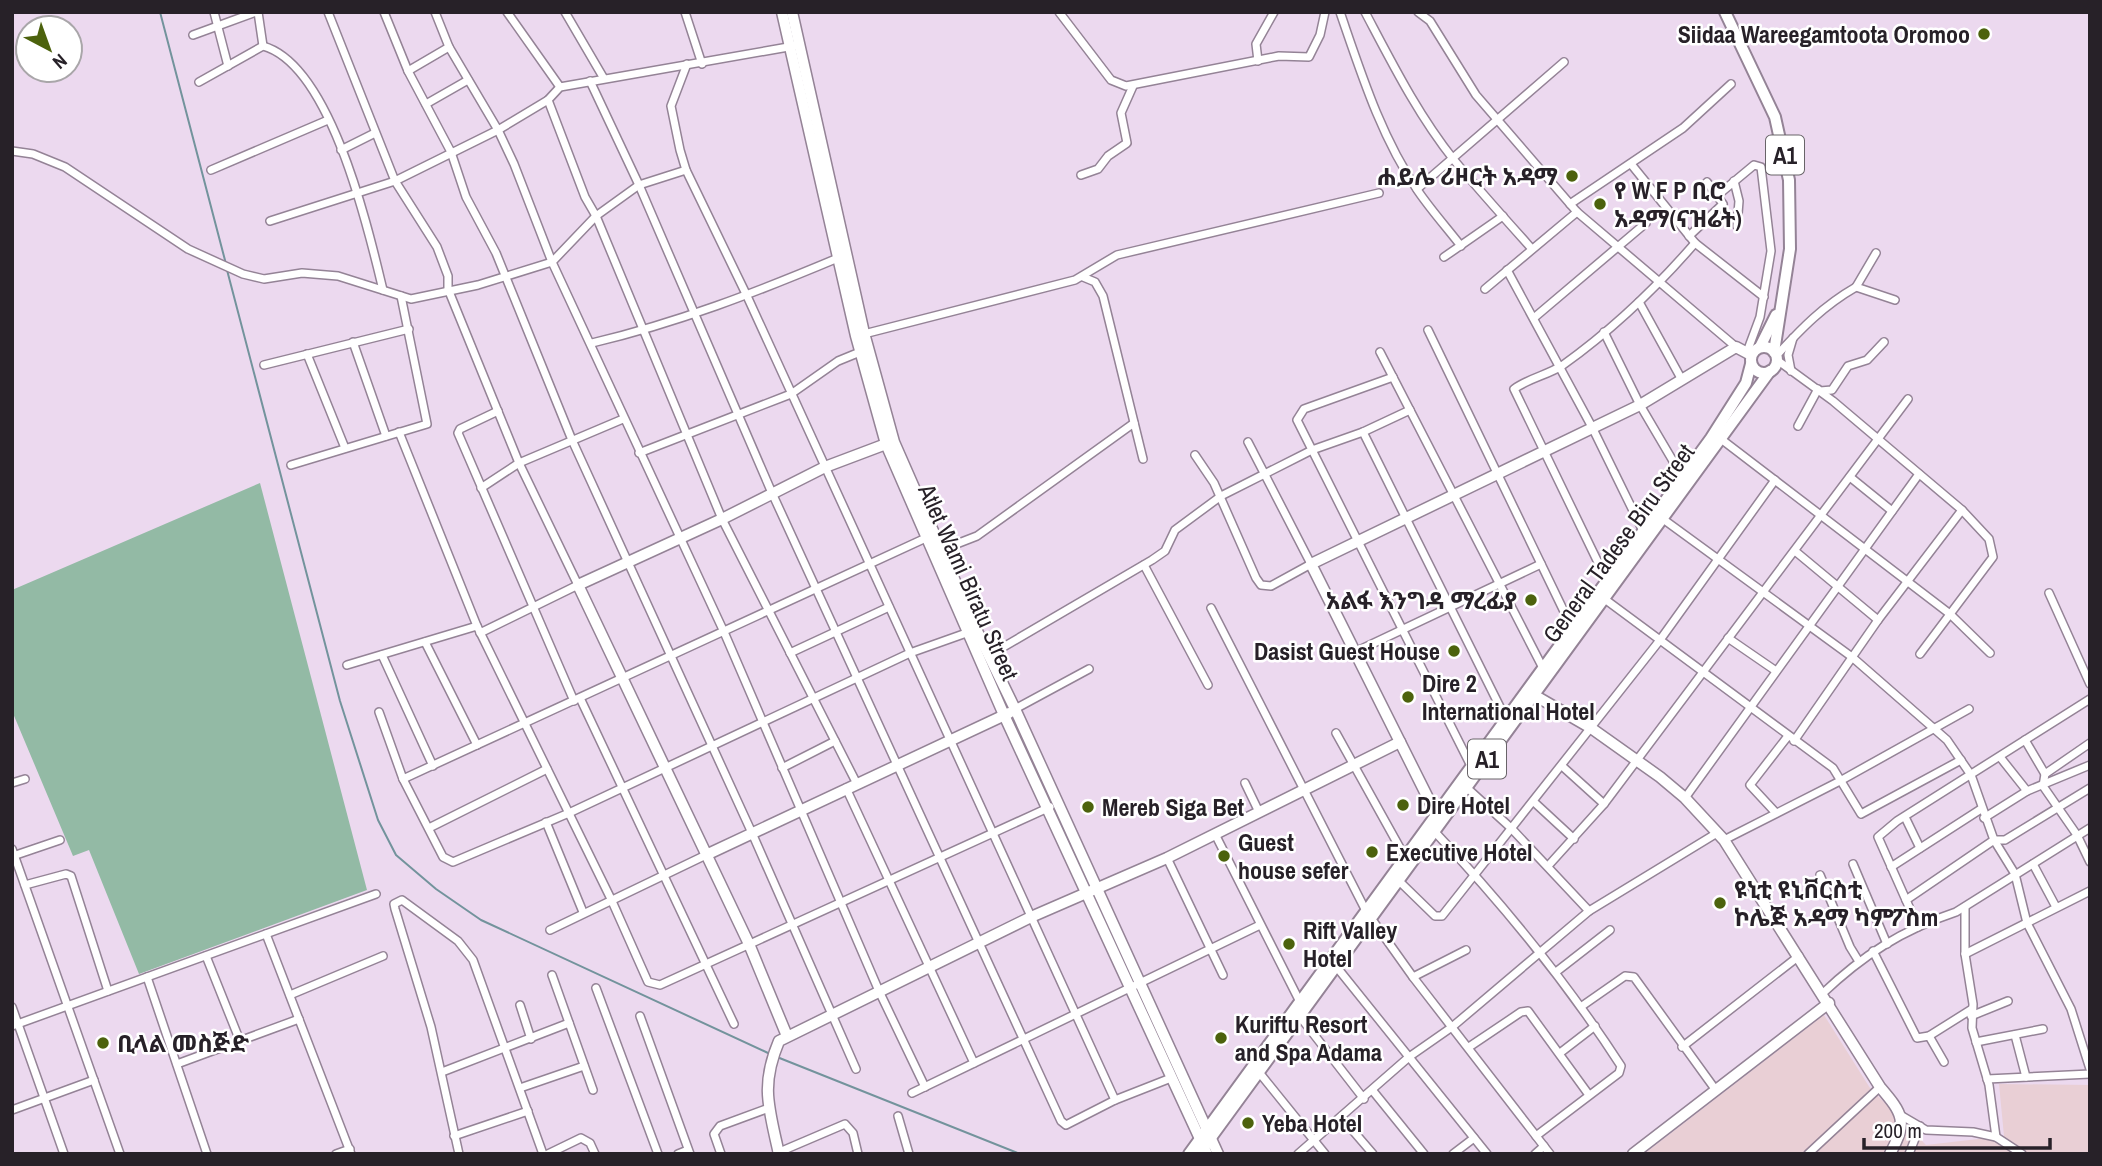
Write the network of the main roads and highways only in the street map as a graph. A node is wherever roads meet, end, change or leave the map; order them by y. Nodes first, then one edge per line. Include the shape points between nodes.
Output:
1 (1726, 12) edge
2 (1778, 309) junction
3 (1752, 355) junction
4 (1776, 356) junction
5 (1770, 371) junction
6 (1685, 481) junction
7 (1610, 585) junction
8 (1545, 672) junction
9 (1530, 693) junction
10 (1437, 822) junction
11 (1369, 915) junction
12 (1297, 1008) junction
13 (1204, 1144) edge
14 (1189, 1154) edge

1 - 2 main road, A1 via 1765,89 1783,145 1790,249
2 - 3 main road, A1
2 - 4 main road, A1
3 - 4 main road
3 - 5 main road via 1761,373
3 - 6 main road, General Tadese Biru Street / A1 via 1738,398
4 - 5 main road, General Tadese Biru Street
5 - 6 main road, General Tadese Biru Street / A1
6 - 7 main road, General Tadese Biru Street / A1 via 1663,519
6 - 7 main road, General Tadese Biru Street / A1 via 1643,531
7 - 8 main road, General Tadese Biru Street / A1 via 1572,628
7 - 8 main road, General Tadese Biru Street / A1 via 1606,600
8 - 9 main road, General Tadese Biru Street / A1
9 - 10 main road, General Tadese Biru Street / A1
9 - 10 main road, General Tadese Biru Street / A1 via 1471,766
10 - 11 main road, General Tadese Biru Street / A1
10 - 11 main road, General Tadese Biru Street / A1 via 1405,857
11 - 12 main road, General Tadese Biru Street / A1
12 - 13 main road, General Tadese Biru Street / A1
12 - 13 main road, General Tadese Biru Street / A1
13 - 14 main road, A1

